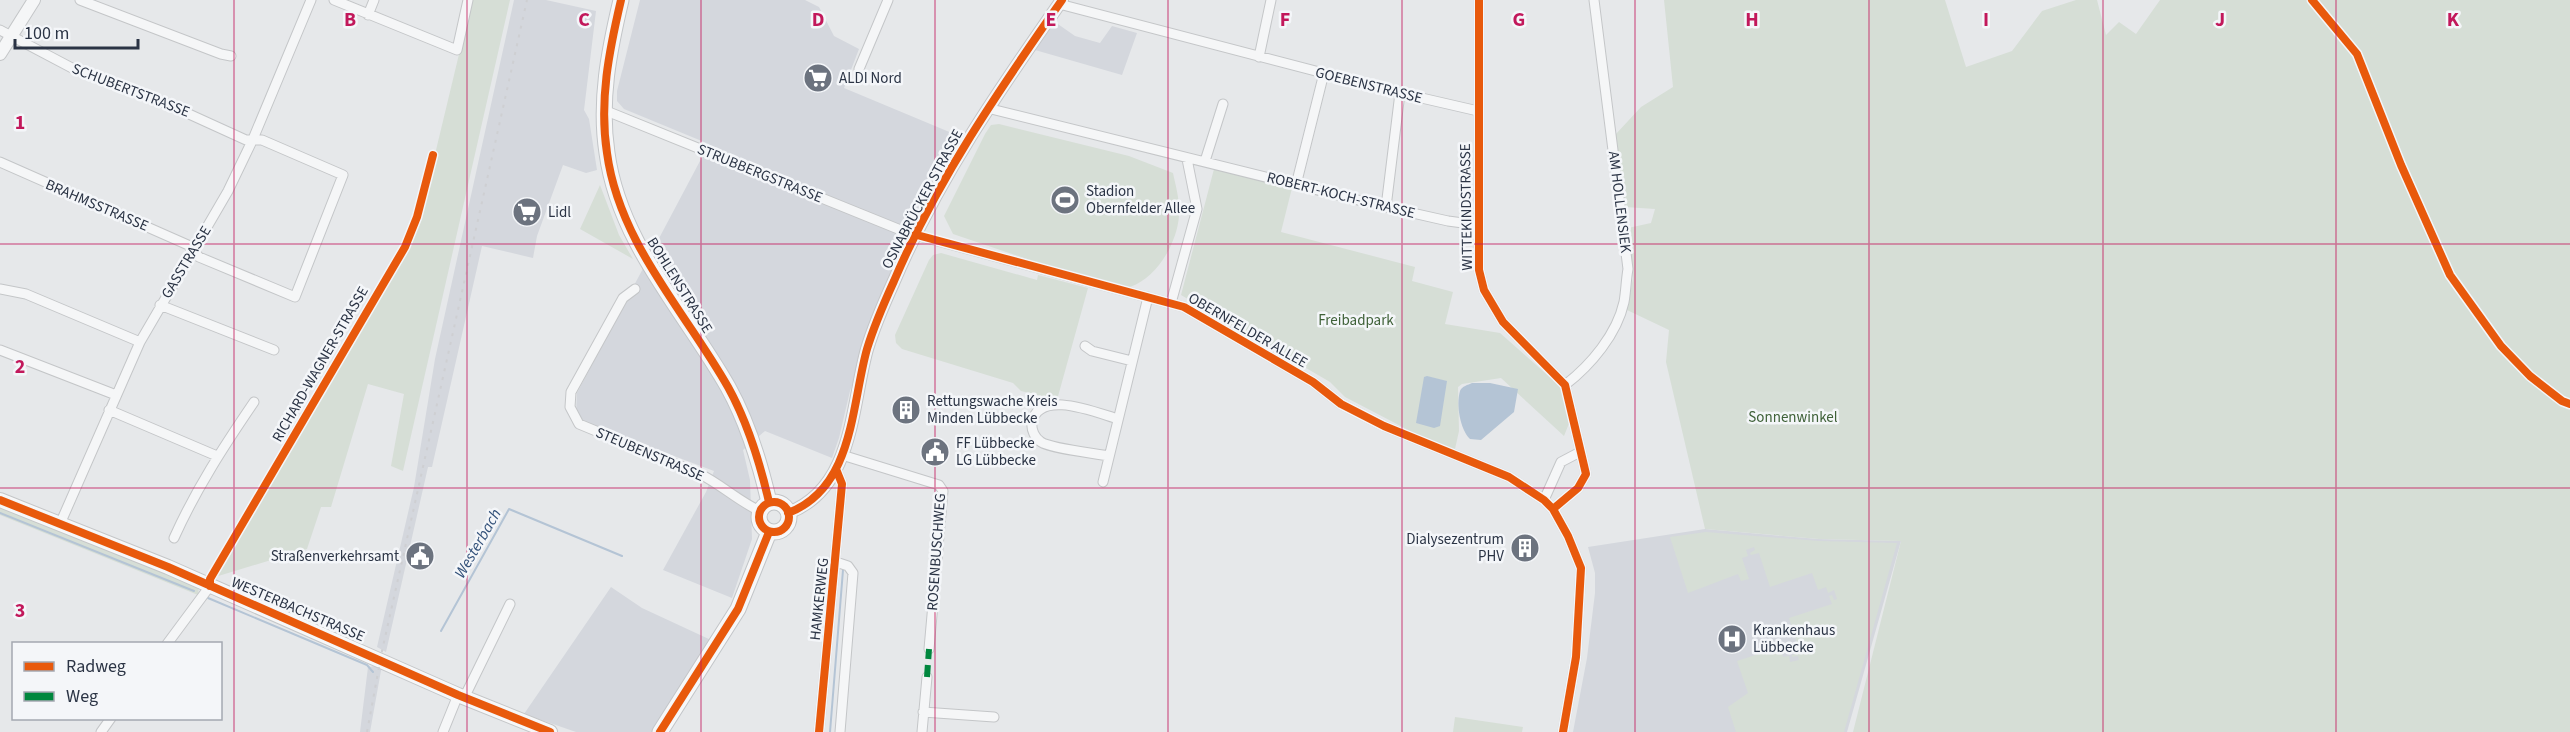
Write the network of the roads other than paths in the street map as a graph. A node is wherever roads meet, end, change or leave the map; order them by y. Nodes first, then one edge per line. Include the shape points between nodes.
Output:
1 (33, 0) edge
2 (80, 0) edge
3 (310, 0) edge
4 (334, 0) edge
5 (374, 0) edge
6 (468, 0) edge
7 (621, 0) edge
8 (888, 0) edge
9 (1272, 0) edge
10 (1479, 0) edge
11 (1594, 0) edge
12 (1060, 2) edge
13 (368, 15) junction
14 (6, 32) edge
15 (0, 54) edge
16 (231, 56) dead end
17 (1259, 57) junction
18 (859, 69) dead end
19 (1324, 73) junction
20 (1400, 93) junction
21 (1223, 104) dead end
22 (987, 108) junction
23 (603, 111) junction
24 (1478, 111) junction
25 (253, 139) junction
26 (1187, 159) junction
27 (1205, 161) junction
28 (0, 162) edge
29 (1296, 185) junction
30 (1386, 207) junction
31 (1478, 225) junction
32 (917, 235) junction
33 (193, 250) junction
34 (0, 289) edge
35 (635, 289) dead end
36 (1148, 297) junction
37 (1171, 303) junction
38 (160, 305) junction
39 (140, 342) junction
40 (1084, 346) dead end
41 (0, 350) edge
42 (274, 350) dead end
43 (1132, 362) junction
44 (1566, 385) junction
45 (116, 395) junction
46 (254, 402) dead end
47 (109, 410) junction
48 (1118, 419) junction
49 (1580, 452) junction
50 (842, 455) junction
51 (217, 456) junction
52 (1109, 456) junction
53 (836, 469) junction
54 (1103, 482) dead end
55 (0, 500) edge
56 (1544, 500) junction
57 (765, 507) junction
58 (1553, 509) junction
59 (789, 513) junction
60 (60, 524) junction
61 (769, 531) junction
62 (174, 538) dead end
63 (836, 562) junction
64 (210, 586) junction
65 (510, 604) dead end
66 (168, 642) edge
67 (929, 649) dead end
68 (927, 677) dead end
69 (461, 696) junction
70 (923, 712) junction
71 (994, 717) dead end
72 (443, 732) edge
73 (550, 732) edge
74 (660, 732) edge
75 (819, 732) edge
76 (840, 732) edge
77 (922, 732) edge
78 (1563, 732) edge

1 - 14 street
2 - 16 street
3 - 25 street, GASSTRASSE
4 - 13 street
5 - 13 street
6 - 13 street via 457,50
7 - 23 main road, BOHLENSTRASSE via 610,46
8 - 18 street
9 - 17 street
10 - 24 street, WITTEKINDSTRASSE
11 - 44 street, AM HOLLENSIEK via 1628,269 1624,303 1613,330 1596,355
12 - 17 street, GOEBENSTRASSE
12 - 22 street, OSNABRÜCKER STRASSE
14 - 15 street
14 - 25 street, SCHUBERTSTRASSE via 72,68 145,94 246,140
17 - 19 street, GOEBENSTRASSE
19 - 20 street, GOEBENSTRASSE
19 - 29 street
20 - 24 street, GOEBENSTRASSE
20 - 30 street
21 - 27 street
22 - 26 street, ROBERT-KOCH-STRASSE
22 - 32 street, OSNABRÜCKER STRASSE via 962,147
23 - 32 street, STRUBBERGSTRASSE
23 - 57 main road, BOHLENSTRASSE via 607,156 625,215 643,257 740,411 757,455
24 - 31 street, WITTEKINDSTRASSE
25 - 33 street, GASSTRASSE
25 - 33 street, SCHUBERTSTRASSE via 343,175 295,297 199,257
26 - 27 street, ROBERT-KOCH-STRASSE
26 - 37 street via 1197,209
27 - 29 street, ROBERT-KOCH-STRASSE
28 - 33 street, BRAHMSSTRASSE
29 - 30 street, ROBERT-KOCH-STRASSE
30 - 31 street, ROBERT-KOCH-STRASSE
31 - 44 street, WITTEKINDSTRASSE via 1479,270 1492,307 1514,335
32 - 36 street, OBERNFELDER ALLEE
32 - 50 street, OSNABRÜCKER STRASSE via 894,280 868,347
33 - 38 street, GASSTRASSE
34 - 39 street via 26,294
35 - 57 street, STEUBENSTRASSE via 623,298 571,392 570,407 579,424 700,474 735,499
36 - 37 street, OBERNFELDER ALLEE
36 - 43 street
37 - 56 street, OBERNFELDER ALLEE via 1202,316 1313,382 1341,404 1384,426 1509,477
38 - 39 street, GASSTRASSE
38 - 42 street
39 - 45 street, GASSTRASSE
40 - 43 street
41 - 45 street
43 - 48 street
44 - 49 street
45 - 47 street, GASSTRASSE
46 - 51 street
47 - 51 street
47 - 60 street, GASSTRASSE
48 - 52 street
48 - 52 street via 1061,404 1042,407 1032,423 1034,435 1042,443
49 - 56 street via 1561,462
49 - 58 street via 1585,479
50 - 53 street, OSNABRÜCKER STRASSE
50 - 67 street, ROSENBUSCHWEG via 939,485 943,491
51 - 62 street
52 - 54 street
53 - 59 street, OSNABRÜCKER STRASSE via 815,498
53 - 63 street, HAMKERWEG via 842,484
55 - 60 main road, WESTERBACHSTRASSE
56 - 58 street, OBERNFELDER ALLEE
57 - 59 main road via 779,503
57 - 61 main road via 760,523
58 - 78 street, OBERNFELDER ALLEE via 1581,568 1576,657
59 - 61 main road via 786,526 778,532
60 - 64 main road, WESTERBACHSTRASSE
61 - 74 main road via 738,609
63 - 75 street, HAMKERWEG
63 - 76 street, HAMKERWEG via 848,566 853,573
64 - 66 street
64 - 69 main road, WESTERBACHSTRASSE
65 - 69 street
68 - 70 street
69 - 72 street
69 - 73 main road, WESTERBACHSTRASSE
70 - 71 street
70 - 77 street

